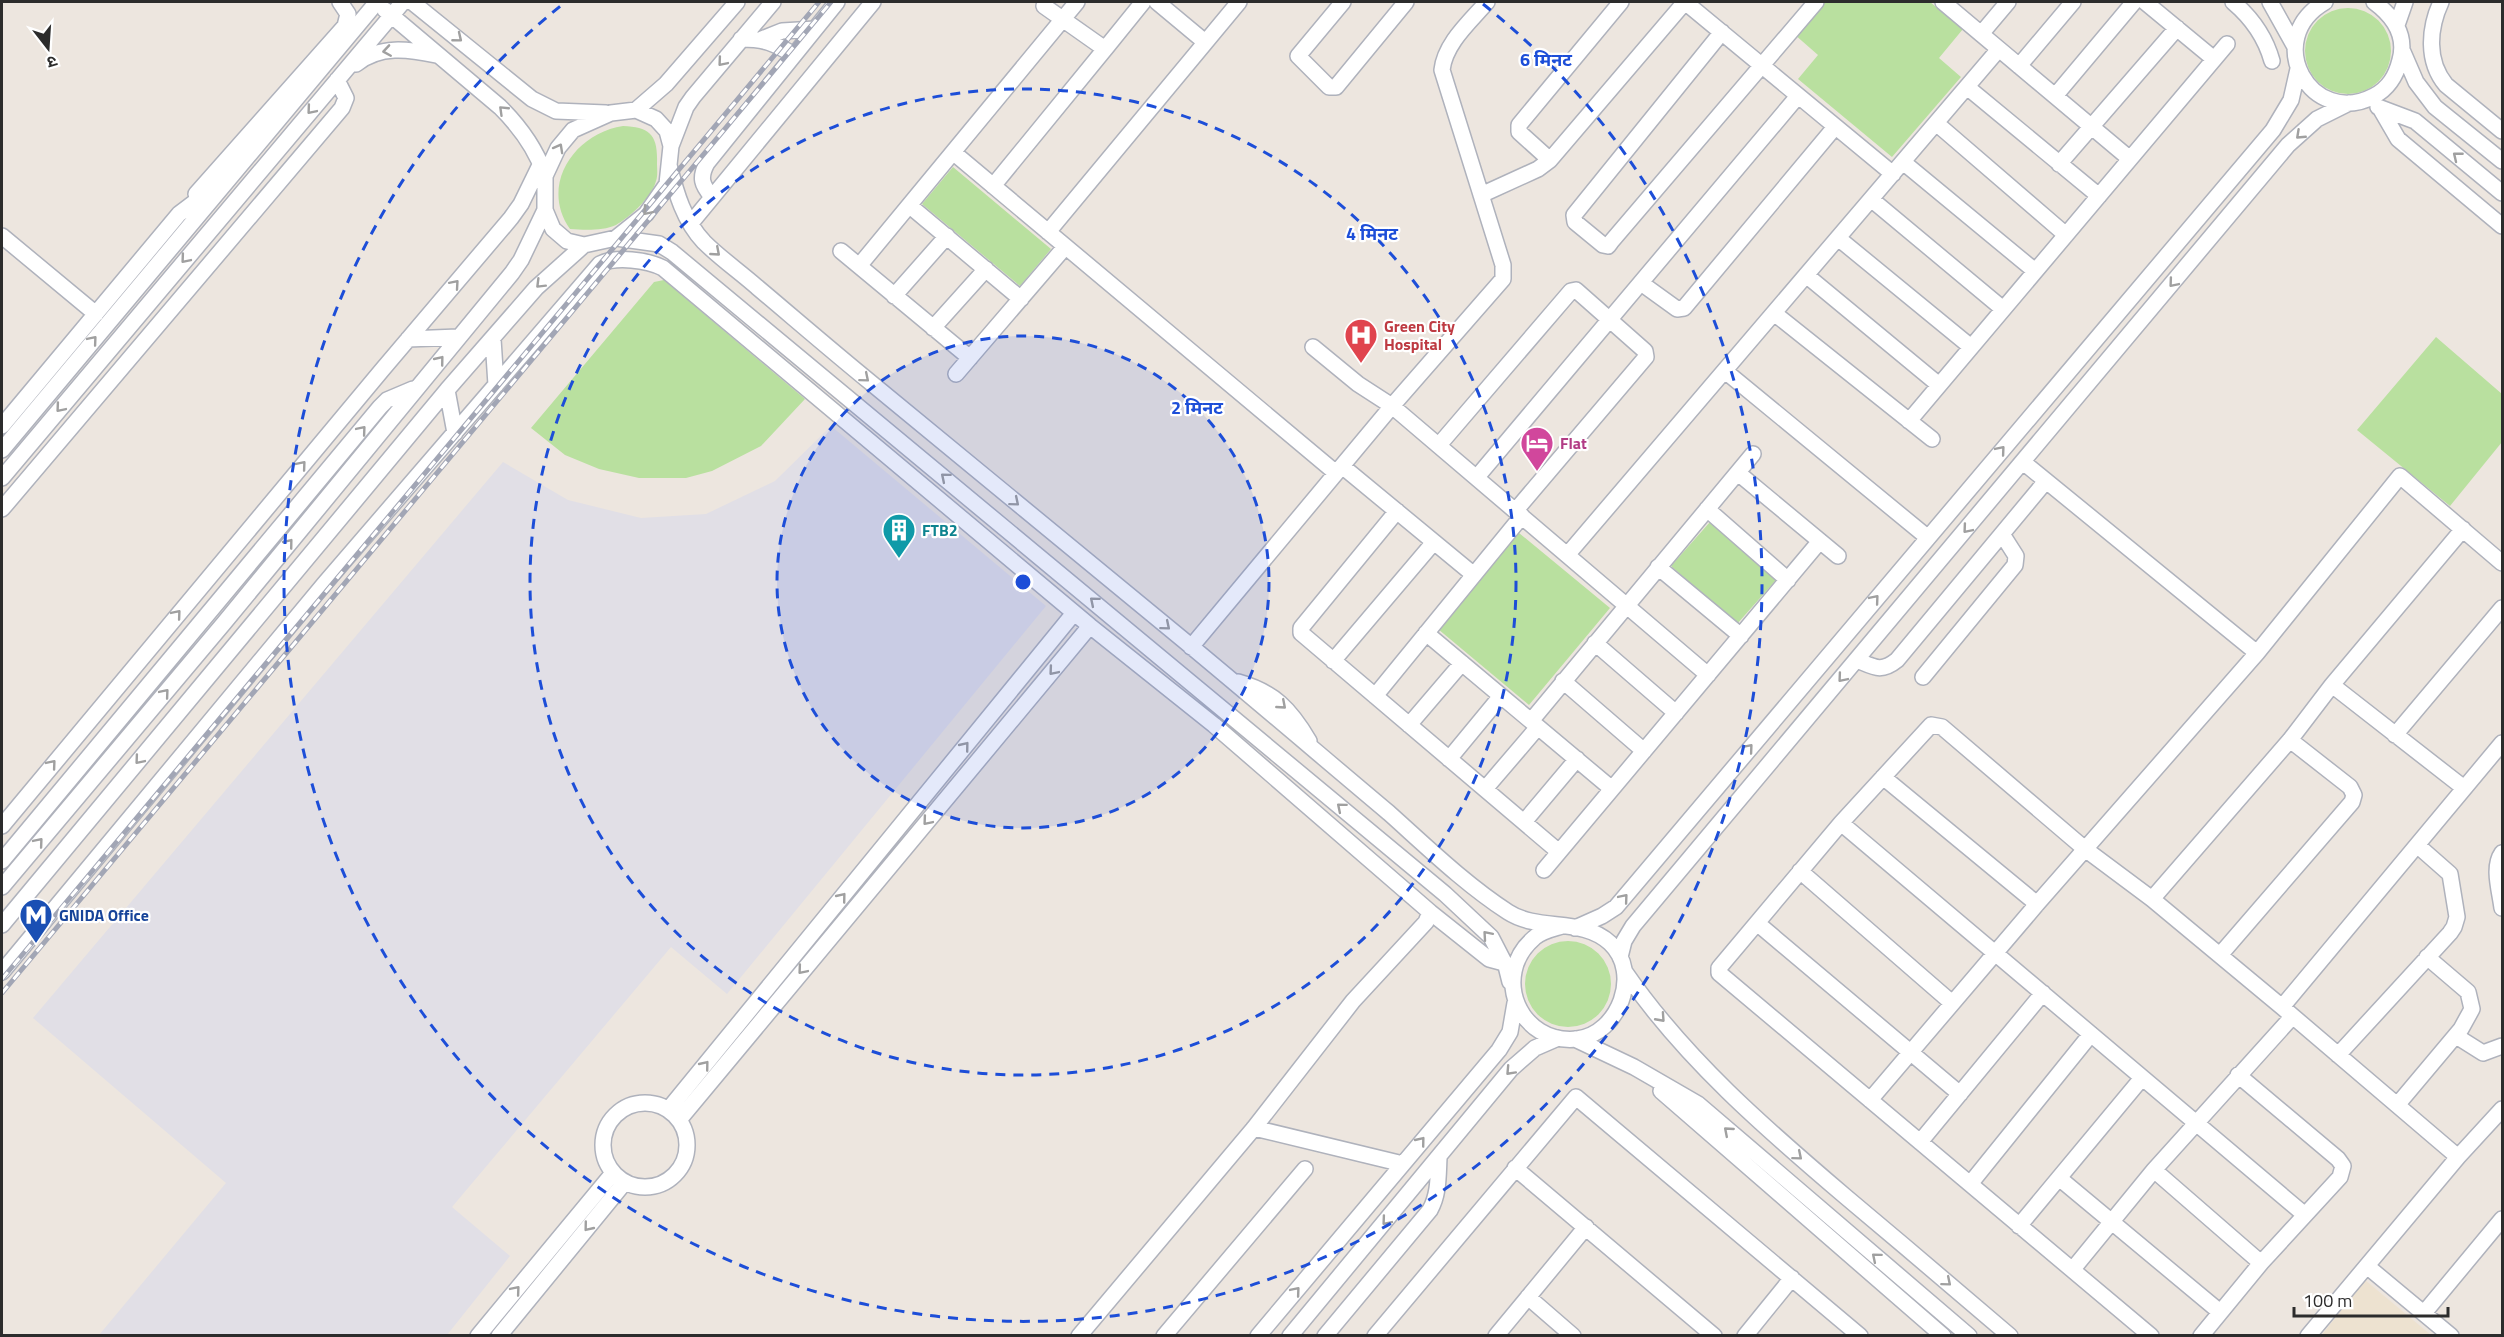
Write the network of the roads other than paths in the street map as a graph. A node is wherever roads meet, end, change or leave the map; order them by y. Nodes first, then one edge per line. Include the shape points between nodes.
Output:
1 (340, 2) edge
2 (376, 2) edge
3 (403, 2) edge
4 (412, 2) edge
5 (737, 2) edge
6 (773, 2) edge
7 (837, 2) edge
8 (873, 2) edge
9 (1077, 2) edge
10 (1143, 2) edge
11 (1157, 2) edge
12 (1239, 2) edge
13 (1343, 2) edge
14 (1406, 2) edge
15 (1487, 2) edge
16 (1621, 2) edge
17 (1685, 2) edge
18 (1816, 2) edge
19 (1944, 2) edge
20 (2008, 2) edge
21 (2073, 2) edge
22 (2134, 2) edge
23 (2145, 2) edge
24 (2233, 2) edge
25 (2270, 2) edge
26 (2325, 2) edge
27 (2374, 2) edge
28 (2405, 2) edge
29 (2441, 2) edge
30 (1044, 6) dead end
31 (391, 16) junction
32 (1064, 20) junction
33 (2397, 25) junction
34 (2176, 28) junction
35 (814, 29) junction
36 (1722, 32) junction
37 (1981, 34) junction
38 (741, 39) junction
39 (762, 39) junction
40 (1205, 42) junction
41 (2227, 44) dead end
42 (2294, 45) junction
43 (1105, 49) junction
44 (1999, 49) junction
45 (2403, 52) junction
46 (794, 55) junction
47 (439, 56) junction
48 (2214, 60) junction
49 (2272, 61) dead end
50 (1761, 65) junction
51 (2019, 66) junction
52 (2298, 69) junction
53 (339, 78) junction
54 (1967, 87) junction
55 (1798, 96) junction
56 (2055, 96) junction
57 (2356, 102) junction
58 (2380, 108) junction
59 (636, 110) junction
60 (611, 113) junction
61 (1936, 123) junction
62 (1835, 127) junction
63 (2092, 127) junction
64 (2502, 130) edge
65 (671, 146) junction
66 (954, 153) junction
67 (2130, 159) junction
68 (1550, 160) junction
69 (2502, 161) edge
70 (2060, 164) junction
71 (669, 165) junction
72 (1898, 168) junction
73 (236, 170) junction
74 (543, 170) junction
75 (993, 186) junction
76 (2502, 193) edge
77 (1481, 195) junction
78 (2099, 196) junction
79 (712, 197) junction
80 (1871, 199) junction
81 (910, 206) junction
82 (544, 210) junction
83 (178, 214) junction
84 (691, 223) junction
85 (2502, 226) edge
86 (1048, 232) junction
87 (2066, 235) junction
88 (2, 236) edge
89 (947, 237) junction
90 (616, 238) junction
91 (1838, 238) junction
92 (584, 245) junction
93 (1065, 247) junction
94 (841, 251) dead end
95 (859, 266) junction
96 (986, 269) junction
97 (2035, 271) junction
98 (1806, 275) junction
99 (1641, 283) junction
100 (894, 296) junction
101 (1021, 299) junction
102 (2003, 309) junction
103 (1774, 313) junction
104 (96, 314) junction
105 (1610, 321) junction
106 (933, 328) junction
107 (458, 337) junction
108 (408, 339) junction
109 (493, 339) junction
110 (1313, 347) dead end
111 (1971, 347) junction
112 (970, 358) junction
113 (1725, 371) junction
114 (956, 374) dead end
115 (496, 385) junction
116 (1939, 385) junction
117 (417, 387) junction
118 (447, 390) junction
119 (1392, 406) junction
120 (1909, 421) junction
121 (2, 426) edge
122 (454, 433) junction
123 (1932, 439) dead end
124 (900, 440) junction
125 (1439, 445) junction
126 (2, 450) edge
127 (1753, 454) dead end
128 (888, 456) junction
129 (2023, 462) junction
130 (1339, 470) junction
131 (1738, 472) junction
132 (1477, 477) junction
133 (2, 478) edge
134 (2046, 481) junction
135 (2, 508) edge
136 (1707, 509) junction
137 (1396, 511) junction
138 (1519, 513) junction
139 (2463, 529) junction
140 (2002, 534) junction
141 (1927, 537) junction
142 (1434, 542) junction
143 (1820, 542) junction
144 (1568, 554) junction
145 (1838, 556) dead end
146 (2502, 563) edge
147 (1658, 567) junction
148 (1474, 575) junction
149 (1788, 580) junction
150 (1627, 605) junction
151 (2502, 608) edge
152 (1074, 613) junction
153 (1090, 626) junction
154 (1426, 633) junction
155 (1741, 636) junction
156 (1595, 643) junction
157 (1191, 647) junction
158 (2257, 652) junction
159 (1857, 660) junction
160 (1333, 661) junction
161 (1462, 663) junction
162 (1708, 675) junction
163 (1923, 677) dead end
164 (1563, 681) junction
165 (2332, 685) junction
166 (1375, 696) junction
167 (1501, 696) junction
168 (1676, 713) junction
169 (1534, 724) junction
170 (1409, 725) junction
171 (2396, 735) junction
172 (2290, 740) junction
173 (2502, 743) edge
174 (1644, 750) junction
175 (1449, 759) junction
176 (1577, 759) junction
177 (1884, 777) junction
178 (2464, 788) junction
179 (1485, 789) junction
180 (1612, 789) junction
181 (1524, 822) junction
182 (1841, 823) junction
183 (2, 826) edge
184 (2417, 845) junction
185 (2085, 849) junction
186 (1559, 852) junction
187 (2502, 853) edge
188 (2, 861) edge
189 (1544, 870) dead end
190 (1800, 871) junction
191 (2, 887) edge
192 (2152, 899) junction
193 (2037, 904) junction
194 (2502, 908) edge
195 (1430, 912) junction
196 (1757, 923) junction
197 (2, 925) edge
198 (1568, 927) junction
199 (1996, 952) junction
200 (2220, 956) junction
201 (1620, 957) junction
202 (2427, 957) junction
203 (1504, 963) junction
204 (2, 972) edge
205 (1625, 972) junction
206 (2043, 993) junction
207 (1514, 995) junction
208 (1953, 1003) junction
209 (2287, 1012) junction
210 (2091, 1034) junction
211 (2456, 1036) junction
212 (1558, 1038) junction
213 (1575, 1039) junction
214 (2502, 1046) edge
215 (1911, 1053) junction
216 (2338, 1055) junction
217 (1634, 1067) junction
218 (2238, 1076) junction
219 (2142, 1078) junction
220 (1960, 1094) junction
221 (1870, 1101) junction
222 (2397, 1104) junction
223 (2502, 1109) edge
224 (673, 1115) junction
225 (2195, 1124) junction
226 (1254, 1128) junction
227 (1920, 1142) junction
228 (2458, 1157) junction
229 (1439, 1158) junction
230 (1403, 1164) junction
231 (1515, 1168) junction
232 (1305, 1169) dead end
233 (2154, 1170) junction
234 (619, 1177) junction
235 (2059, 1178) junction
236 (1970, 1184) junction
237 (2305, 1215) junction
238 (2502, 1219) edge
239 (2111, 1223) junction
240 (2019, 1226) junction
241 (1586, 1227) junction
242 (2261, 1263) junction
243 (2368, 1267) junction
244 (2073, 1269) junction
245 (1792, 1278) junction
246 (1528, 1297) junction
247 (2220, 1312) junction
248 (2424, 1312) junction
249 (478, 1335) edge
250 (499, 1335) edge
251 (1079, 1335) edge
252 (1164, 1335) edge
253 (1258, 1335) edge
254 (1290, 1335) edge
255 (1325, 1335) edge
256 (1375, 1335) edge
257 (1496, 1335) edge
258 (1574, 1335) edge
259 (1714, 1335) edge
260 (1745, 1335) edge
261 (1860, 1335) edge
262 (1944, 1335) edge
263 (1969, 1335) edge
264 (2010, 1335) edge
265 (2151, 1335) edge
266 (2201, 1335) edge
267 (2308, 1335) edge
268 (2451, 1335) edge

1 - 83 street via 348,14 345,26
2 - 31 street
2 - 73 street
3 - 31 street
4 -> 60 street via 532,99 556,111
5 - 59 street via 666,84
6 - 38 street
7 - 35 street
8 - 79 street
9 - 32 street
10 - 43 street
11 - 40 street
12 - 40 street
13 - 14 street via 1298,56 1332,88
15 - 77 street via 1448,48 1442,70
16 - 68 street via 1519,125 1519,132
17 - 36 street
17 - 68 street
18 - 50 street
19 - 37 street
20 - 37 street
21 - 51 street
22 - 56 street
23 - 34 street
24 - 49 street via 2259,30
25 - 42 street
26 - 42 street via 2312,9 2300,25
27 - 33 street
28 - 33 street
29 - 64 street via 2431,31 2439,75
30 - 32 street
31 - 47 street
31 - 53 street
32 - 43 street
32 - 66 street
33 - 45 street
34 - 48 street
34 - 63 street
35 - 39 street via 782,31
35 - 46 street
36 - 50 street
36 - 50 street via 1574,215 1575,222 1608,246
37 - 44 street
38 - 39 street
38 -> 65 street via 686,107
39 - 46 street
40 - 86 street
41 - 48 street
42 - 52 street
43 - 75 street
44 - 51 street
44 - 54 street
45 - 57 street via 2397,74 2383,91
45 - 69 street via 2416,82 2435,107
46 - 79 street via 707,163 701,179
47 -> 53 street via 407,49 384,50 364,58
74 -> 47 street via 515,123
48 - 67 street
50 - 55 street
51 - 56 street
52 - 57 street via 2309,87 2327,99
141 -> 52 street via 2273,130 2290,100
53 -> 133 street
53 - 135 street via 346,98 342,108
54 - 61 street
54 - 70 street
55 - 62 street
55 - 99 street
56 - 63 street
57 - 58 street
57 -> 129 street via 2317,119 2288,145
76 -> 58 street via 2415,122
58 - 85 street via 2398,140
59 - 60 street
59 - 65 street via 656,119 667,131
74 -> 60 street via 573,130
61 - 72 street
61 - 87 street
62 - 72 street
62 - 99 street via 1684,308 1677,309
63 - 67 street
63 - 70 street
65 - 71 street
66 - 75 street
66 - 81 street
67 - 78 street
68 - 77 street
70 - 78 street
71 - 84 street via 676,194
71 -> 90 street via 667,184 646,214
72 - 80 street
72 - 97 street
73 - 83 street
126 -> 73 street
74 - 82 street
108 -> 74 street via 511,218
75 - 86 street
77 - 119 street via 1503,265 1503,279
78 - 87 street
79 - 84 street
80 - 91 street
80 - 102 street
81 - 89 street
81 - 95 street
82 - 92 street via 553,229 567,241
82 - 107 street via 521,260
83 - 104 street
84 -> 157 street via 703,241 812,334
86 - 93 street
87 - 97 street
88 - 104 street
89 - 96 street
89 - 100 street
90 - 92 street
90 - 124 street via 659,244 672,252
91 - 98 street
91 - 111 street
92 -> 109 street via 536,288
93 - 101 street
93 - 130 street
94 - 95 street
95 - 100 street
96 - 101 street
96 - 106 street
97 - 102 street
98 - 103 street
98 - 116 street
99 - 105 street
100 - 106 street
101 - 112 street
102 - 111 street
103 - 113 street
103 - 120 street
104 - 121 street
105 - 125 street via 1576,290 1571,291
105 - 132 street
105 - 138 street via 1645,351 1646,357
106 - 112 street
107 - 108 street
117 -> 107 street
183 -> 108 street
109 - 115 street
109 - 118 street
110 - 119 street
111 - 116 street
112 - 114 street
113 - 141 street
113 - 144 street
115 - 122 street
115 - 128 street via 602,262 651,262
116 - 120 street
188 -> 117 street via 380,407
191 -> 117 street
118 - 122 street
118 -> 197 street
119 - 125 street
119 - 130 street
120 - 123 street
122 - 204 street
124 - 128 street
203 -> 124 street via 1491,937 1445,894
125 - 132 street
127 - 131 street
128 - 152 street
129 - 134 street
129 -> 159 street
130 - 137 street
130 - 157 street
131 - 136 street
131 - 143 street
132 - 138 street
134 - 140 street
134 - 158 street
136 - 147 street
136 - 149 street
137 - 142 street
137 - 160 street via 1300,630
138 - 144 street
138 - 148 street
139 - 146 street
139 - 158 street via 2400,476
139 - 165 street
140 - 159 street via 1888,667 1879,669
140 - 163 street via 2016,556 2015,565
198 -> 141 street via 1616,907
142 - 148 street
142 - 160 street
143 - 145 street
143 - 149 street
144 - 150 street
147 - 150 street
147 - 155 street
148 - 154 street
149 - 155 street
150 - 156 street
150 - 162 street
151 - 171 street
152 - 153 street
224 -> 152 street
153 - 195 street via 1214,725
153 -> 224 street
154 - 161 street
154 - 166 street
155 - 162 street
156 - 164 street
156 - 168 street
157 -> 198 street via 1512,915
158 - 185 street
159 -> 201 street via 1633,926
160 - 166 street
161 - 167 street
161 - 170 street
162 - 168 street
164 - 169 street
164 - 174 street
165 - 171 street
165 - 172 street
166 - 170 street
167 - 169 street
167 - 175 street
168 - 174 street
169 - 176 street
169 - 179 street
170 - 175 street
171 - 178 street
172 - 192 street
172 - 200 street via 2350,788 2352,802
173 - 178 street
174 - 180 street
175 - 179 street
176 - 180 street
176 - 181 street
177 - 182 street
177 - 185 street via 1931,724 1938,725
177 - 193 street
178 - 184 street
179 - 181 street
180 - 186 street
181 - 186 street
182 - 190 street
182 - 199 street
184 - 202 street via 2451,874 2457,917 2454,927
184 - 209 street
185 - 192 street
185 - 193 street
186 - 189 street
187 - 194 street via 2497,869
190 - 196 street
190 - 208 street
192 - 200 street
193 - 199 street
195 - 203 street via 1489,959
195 - 226 street via 1426,922 1353,1001
196 - 215 street
196 - 221 street via 1719,968 1719,973
198 - 201 street via 1589,929 1611,944
198 - 207 street via 1545,931 1517,958
199 - 206 street
199 - 208 street
200 - 209 street
201 - 205 street
202 - 211 street via 2471,999 2472,1009
202 - 216 street
203 - 207 street
205 - 213 street via 1620,1006 1608,1023
205 -> 264 street via 1644,1000 1722,1086 1775,1137
206 - 210 street
206 - 220 street
207 - 212 street via 1532,1026
230 -> 207 street via 1499,1050 1510,1032
208 - 215 street
209 - 216 street
209 - 218 street
210 - 219 street
210 - 236 street
211 - 214 street via 2483,1053
211 - 222 street
212 - 213 street
212 -> 229 street via 1534,1048 1511,1069
213 - 217 street
215 - 220 street
215 - 221 street
216 - 222 street
217 - 262 street
263 -> 217 street via 1698,1104
218 - 225 street
218 - 237 street via 2342,1163 2340,1177
219 - 225 street
219 - 235 street
220 - 227 street
221 - 227 street
222 - 228 street
223 - 228 street
224 - 234 street via 685,1132 687,1146 677,1172 653,1186 639,1186
224 - 234 street via 656,1104 643,1103 630,1106 614,1118 604,1135 603,1148 606,1161
225 - 233 street
225 - 237 street
226 - 230 street
226 - 251 street
227 - 236 street
228 - 243 street
229 -> 254 street
229 - 255 street via 1436,1200 1430,1210
253 -> 230 street
231 - 241 street
231 - 245 street via 1576,1097
231 - 256 street
232 - 252 street
233 - 239 street
233 - 242 street
249 -> 234 street
234 -> 250 street
235 - 239 street
235 - 240 street
236 - 240 street
237 - 242 street
238 - 248 street
239 - 244 street
239 - 247 street
240 - 244 street
241 - 246 street
241 - 259 street
242 - 247 street
243 - 248 street
243 - 267 street
244 - 265 street
245 - 260 street
245 - 261 street
246 - 257 street
246 - 258 street
247 - 266 street
248 - 268 street

